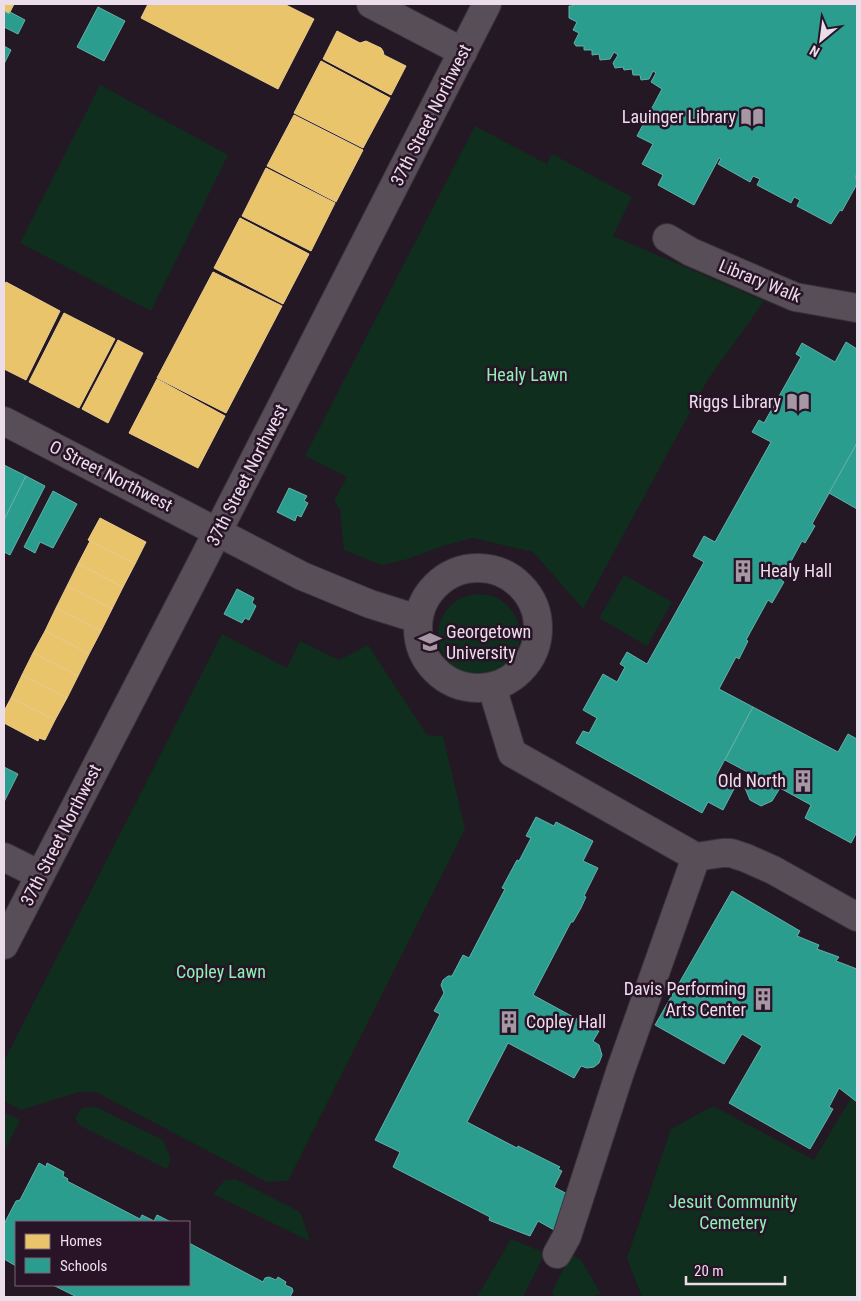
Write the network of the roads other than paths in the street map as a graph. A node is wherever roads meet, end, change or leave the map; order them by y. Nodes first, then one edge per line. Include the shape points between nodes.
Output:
1 (371, 4) edge
2 (487, 4) edge
3 (463, 52) junction
4 (667, 238) dead end
5 (857, 308) edge
6 (4, 421) edge
7 (218, 532) junction
8 (418, 619) junction
9 (492, 687) junction
10 (4, 857) edge
11 (696, 857) junction
12 (40, 875) junction
13 (857, 917) edge
14 (4, 945) edge
15 (557, 1254) dead end

1 - 3 street
2 - 3 street, 37th Street Northwest
3 - 7 street, 37th Street Northwest
4 - 5 street, Library Walk via 690,252 795,297
6 - 7 street, O Street Northwest
7 - 8 street, O Street Northwest via 302,576 370,604
7 - 12 street, 37th Street Northwest
8 - 9 street via 418,639 425,657 437,672 453,683 472,688
8 - 9 street via 424,600 436,584 453,572 473,567 494,570 512,578 527,592 536,610 538,630 534,649 525,666 510,679
9 - 11 street via 512,753
10 - 12 street
11 - 13 street via 722,852 746,858
11 - 15 street via 620,1072 567,1236
12 - 14 street, 37th Street Northwest

